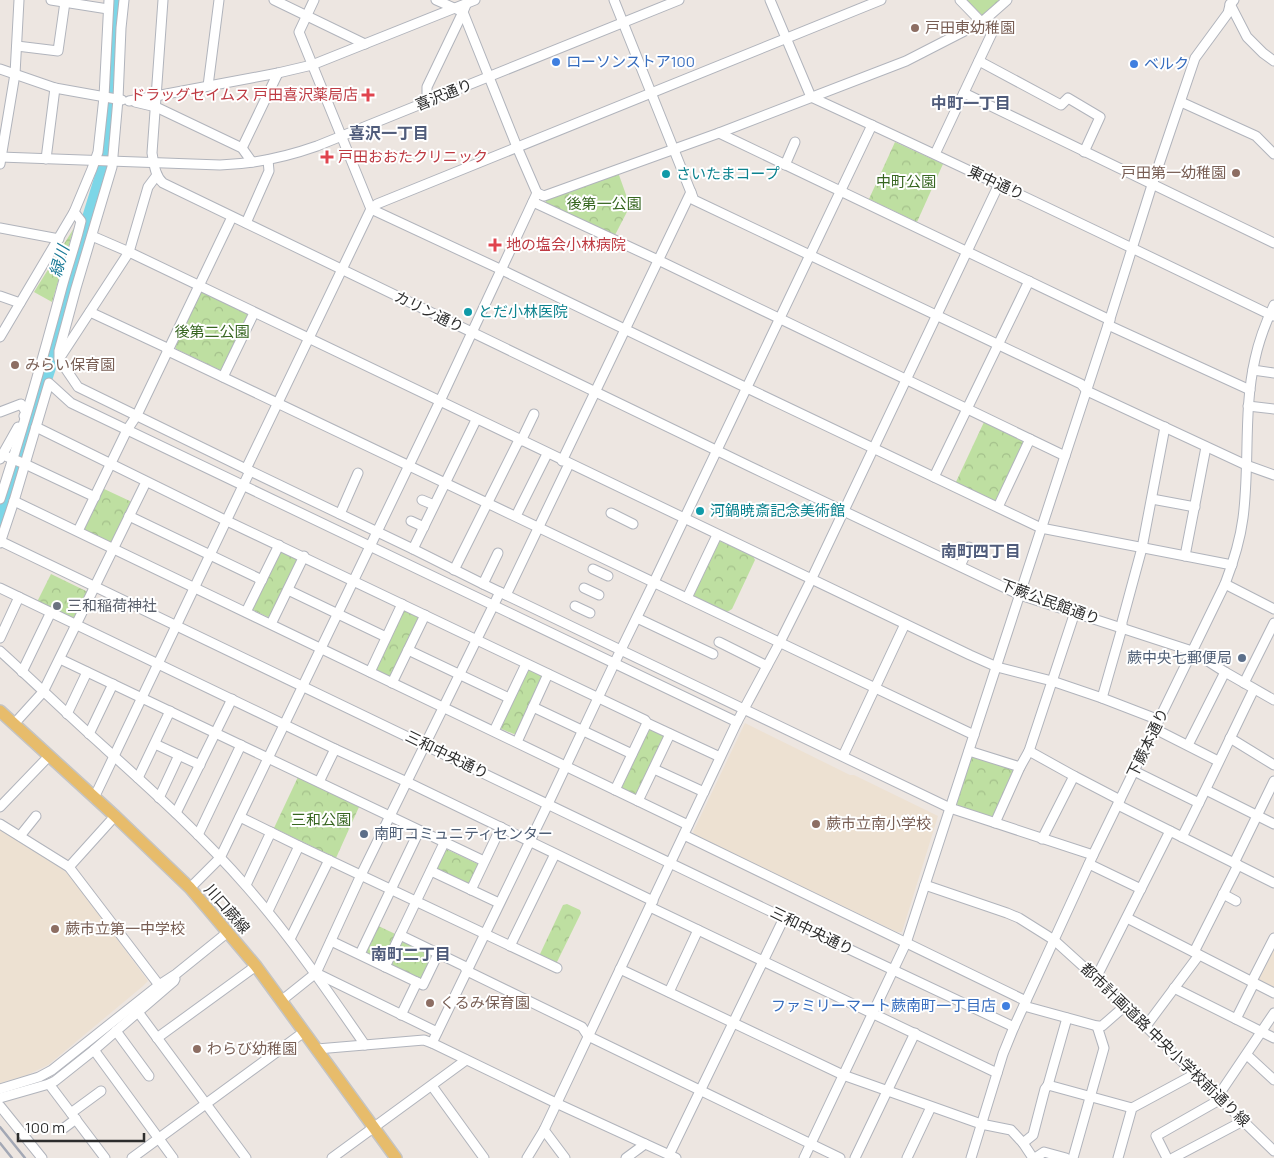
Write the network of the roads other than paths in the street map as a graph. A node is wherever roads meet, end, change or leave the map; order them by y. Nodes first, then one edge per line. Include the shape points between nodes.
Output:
1 (19, 0) edge
2 (51, 0) edge
3 (124, 0) edge
4 (163, 0) edge
5 (220, 0) edge
6 (274, 0) edge
7 (314, 0) edge
8 (436, 0) edge
9 (476, 0) edge
10 (614, 0) edge
11 (679, 0) edge
12 (770, 0) edge
13 (880, 0) edge
14 (960, 0) edge
15 (1008, 0) edge
16 (64, 2) junction
17 (1230, 2) edge
18 (109, 4) edge
19 (463, 6) edge
20 (307, 16) junction
21 (982, 22) junction
22 (623, 23) junction
23 (786, 39) junction
24 (365, 44) junction
25 (17, 46) junction
26 (979, 61) junction
27 (1274, 61) edge
28 (312, 65) junction
29 (0, 69) edge
30 (278, 73) junction
31 (15, 74) junction
32 (489, 77) junction
33 (208, 86) junction
34 (55, 88) junction
35 (651, 93) junction
36 (964, 93) junction
37 (157, 96) junction
38 (104, 97) junction
39 (810, 97) junction
40 (118, 99) junction
41 (129, 101) junction
42 (427, 102) junction
43 (1181, 102) junction
44 (156, 107) junction
45 (872, 125) junction
46 (718, 132) junction
47 (342, 136) junction
48 (795, 142) dead end
49 (517, 147) junction
50 (242, 148) junction
51 (674, 148) junction
52 (1084, 152) junction
53 (935, 154) junction
54 (1274, 154) edge
55 (46, 158) junction
56 (0, 159) edge
57 (96, 160) junction
58 (268, 160) junction
59 (113, 161) junction
60 (154, 162) junction
61 (252, 162) junction
62 (785, 165) junction
63 (157, 175) junction
64 (999, 184) junction
65 (1152, 185) junction
66 (840, 191) junction
67 (691, 192) junction
68 (538, 193) junction
69 (533, 202) junction
70 (371, 209) junction
71 (74, 212) junction
72 (232, 217) junction
73 (246, 223) junction
74 (0, 228) edge
75 (92, 236) junction
76 (59, 239) junction
77 (1274, 243) edge
78 (1133, 248) junction
79 (128, 252) junction
80 (968, 252) junction
81 (811, 256) junction
82 (658, 260) junction
83 (341, 270) junction
84 (502, 270) junction
85 (1029, 281) junction
86 (199, 287) junction
87 (0, 296) edge
88 (20, 303) junction
89 (1274, 305) edge
90 (90, 312) junction
91 (254, 313) junction
92 (937, 315) junction
93 (1272, 315) edge
94 (780, 319) junction
95 (1109, 322) junction
96 (626, 330) junction
97 (472, 333) junction
98 (0, 336) edge
99 (308, 339) junction
100 (998, 344) junction
101 (168, 351) junction
102 (59, 359) junction
103 (1253, 370) junction
104 (1274, 373) edge
105 (223, 377) junction
106 (906, 380) junction
107 (747, 388) junction
108 (1250, 390) junction
109 (1086, 391) junction
110 (596, 392) junction
111 (440, 401) junction
112 (278, 403) junction
113 (1248, 406) junction
114 (967, 409) junction
115 (1274, 409) edge
116 (0, 412) edge
117 (26, 412) junction
118 (534, 414) dead end
119 (137, 416) junction
120 (476, 420) junction
121 (36, 427) junction
122 (1165, 427) junction
123 (127, 430) junction
124 (1030, 440) junction
125 (520, 441) junction
126 (1206, 447) junction
127 (873, 448) junction
128 (717, 451) junction
129 (547, 454) junction
130 (1064, 456) junction
131 (1, 457) edge
132 (13, 460) junction
133 (565, 462) junction
134 (25, 464) junction
135 (111, 464) junction
136 (409, 465) junction
137 (1246, 465) junction
138 (248, 470) junction
139 (358, 473) dead end
140 (1274, 475) edge
141 (934, 477) junction
142 (146, 482) junction
143 (445, 482) junction
144 (244, 485) junction
145 (95, 497) junction
146 (0, 499) edge
147 (1152, 499) junction
148 (422, 500) dead end
149 (14, 501) junction
150 (487, 502) junction
151 (434, 505) junction
152 (998, 507) junction
153 (1195, 507) junction
154 (844, 511) junction
155 (611, 512) dead end
156 (340, 514) junction
157 (129, 516) junction
158 (516, 516) junction
159 (685, 519) junction
160 (227, 521) junction
161 (411, 521) dead end
162 (633, 524) dead end
163 (424, 527) junction
164 (538, 527) junction
165 (1041, 528) junction
166 (78, 531) junction
167 (377, 532) junction
168 (717, 535) junction
169 (0, 541) edge
170 (279, 545) junction
171 (370, 546) junction
172 (969, 547) dead end
173 (113, 548) junction
174 (1142, 548) junction
175 (413, 549) junction
176 (498, 553) dead end
177 (211, 555) junction
178 (304, 556) junction
179 (1185, 556) junction
180 (960, 566) junction
181 (1232, 566) junction
182 (593, 568) dead end
183 (454, 570) junction
184 (608, 576) dead end
185 (262, 580) junction
186 (354, 580) junction
187 (811, 580) junction
188 (654, 582) junction
189 (483, 584) junction
190 (1225, 584) junction
191 (95, 586) junction
192 (0, 588) edge
193 (195, 588) junction
194 (584, 588) dead end
195 (288, 590) junction
196 (503, 594) junction
197 (1020, 594) junction
198 (599, 595) dead end
199 (19, 597) junction
200 (687, 598) junction
201 (402, 604) junction
202 (493, 605) junction
203 (575, 606) dead end
204 (1274, 608) edge
205 (51, 612) junction
206 (246, 612) junction
207 (1074, 612) junction
208 (590, 613) dead end
209 (338, 614) junction
210 (425, 616) junction
211 (637, 618) junction
212 (1274, 623) edge
213 (77, 624) junction
214 (271, 624) junction
215 (905, 624) junction
216 (177, 626) junction
217 (1122, 628) junction
218 (386, 637) junction
219 (0, 638) edge
220 (476, 640) junction
221 (720, 642) dead end
222 (780, 642) junction
223 (321, 648) junction
224 (408, 650) junction
225 (621, 650) junction
226 (0, 651) edge
227 (1192, 651) junction
228 (713, 654) dead end
229 (60, 659) junction
230 (158, 664) junction
231 (526, 664) junction
232 (614, 664) junction
233 (767, 666) junction
234 (997, 667) junction
235 (22, 672) junction
236 (87, 672) junction
237 (370, 672) junction
238 (1225, 672) junction
239 (459, 674) junction
240 (548, 674) junction
241 (1052, 681) junction
242 (392, 683) junction
243 (113, 684) junction
244 (1244, 684) junction
245 (303, 686) junction
246 (876, 688) junction
247 (1254, 688) junction
248 (43, 692) junction
249 (598, 697) junction
250 (142, 698) junction
251 (509, 698) junction
252 (1102, 698) junction
253 (232, 699) junction
254 (1274, 700) edge
255 (443, 707) junction
256 (533, 707) junction
257 (744, 709) junction
258 (0, 711) edge
259 (170, 711) junction
260 (67, 714) junction
261 (737, 722) junction
262 (647, 723) junction
263 (14, 724) junction
264 (285, 724) junction
265 (1157, 724) junction
266 (494, 731) junction
267 (582, 731) junction
268 (216, 733) junction
269 (89, 734) junction
270 (670, 734) junction
271 (974, 735) junction
272 (1230, 738) junction
273 (517, 742) junction
274 (155, 744) junction
275 (241, 745) junction
276 (425, 745) junction
277 (1188, 745) junction
278 (335, 748) junction
279 (969, 751) junction
280 (1030, 751) junction
281 (632, 754) junction
282 (178, 755) junction
283 (49, 756) junction
284 (114, 756) junction
285 (843, 756) junction
286 (720, 757) junction
287 (268, 758) junction
288 (1218, 761) junction
289 (200, 765) junction
290 (1274, 765) edge
291 (566, 766) junction
292 (1020, 767) junction
293 (654, 769) junction
294 (1134, 771) junction
295 (1074, 776) junction
296 (138, 778) junction
297 (1274, 781) edge
298 (319, 782) junction
299 (407, 782) junction
300 (615, 790) junction
301 (1206, 790) junction
302 (704, 792) junction
303 (94, 798) junction
304 (159, 798) junction
305 (638, 801) junction
306 (1119, 802) junction
307 (548, 804) junction
308 (1199, 804) junction
309 (0, 807) edge
310 (950, 808) junction
311 (176, 813) junction
312 (36, 816) dead end
313 (115, 816) junction
314 (1257, 816) junction
315 (240, 817) junction
316 (390, 817) junction
317 (995, 823) junction
318 (0, 824) edge
319 (1274, 824) edge
320 (688, 825) junction
321 (501, 827) junction
322 (1170, 830) junction
323 (419, 831) junction
324 (270, 832) junction
325 (684, 834) junction
326 (198, 835) junction
327 (20, 836) junction
328 (1182, 836) junction
329 (1042, 839) junction
330 (529, 841) junction
331 (444, 843) junction
332 (299, 846) junction
333 (555, 854) junction
334 (220, 858) junction
335 (329, 860) junction
336 (1091, 860) junction
337 (484, 861) junction
338 (671, 863) junction
339 (1236, 864) junction
340 (69, 867) junction
341 (431, 871) junction
342 (361, 875) junction
343 (1274, 883) edge
344 (246, 885) junction
345 (925, 885) junction
346 (190, 888) junction
347 (390, 889) junction
348 (1141, 889) junction
349 (471, 890) junction
350 (1224, 894) junction
351 (416, 901) junction
352 (1236, 901) dead end
353 (499, 904) junction
354 (651, 904) junction
355 (268, 911) junction
356 (784, 918) junction
357 (1127, 918) junction
358 (698, 930) junction
359 (228, 932) junction
360 (485, 934) junction
361 (400, 936) junction
362 (1274, 938) edge
363 (290, 939) junction
364 (331, 940) junction
365 (1054, 940) junction
366 (906, 943) junction
367 (510, 946) junction
368 (360, 954) junction
369 (438, 954) junction
370 (1196, 954) junction
371 (763, 961) junction
372 (256, 966) junction
373 (385, 967) junction
374 (557, 968) dead end
375 (620, 968) junction
376 (467, 970) junction
377 (893, 970) junction
378 (316, 973) junction
379 (176, 974) junction
380 (1096, 978) junction
381 (416, 982) junction
382 (1253, 982) junction
383 (159, 985) junction
384 (1174, 988) junction
385 (668, 992) junction
386 (1274, 993) edge
387 (281, 1001) junction
388 (1025, 1004) junction
389 (1125, 1006) junction
390 (138, 1012) junction
391 (872, 1013) junction
392 (1274, 1013) edge
393 (401, 1015) junction
394 (1067, 1018) junction
395 (1236, 1019) junction
396 (734, 1023) junction
397 (1097, 1026) junction
398 (1146, 1026) junction
399 (1014, 1027) junction
400 (116, 1031) junction
401 (304, 1032) junction
402 (437, 1032) junction
403 (1262, 1032) junction
404 (915, 1033) junction
405 (588, 1036) junction
406 (157, 1038) junction
407 (1274, 1038) edge
408 (432, 1043) junction
409 (364, 1044) junction
410 (317, 1049) junction
411 (94, 1050) junction
412 (1247, 1055) junction
413 (466, 1060) junction
414 (997, 1073) junction
415 (1195, 1074) junction
416 (843, 1075) junction
417 (149, 1076) dead end
418 (1274, 1080) edge
419 (49, 1084) junction
420 (1048, 1085) junction
421 (432, 1086) junction
422 (0, 1089) edge
423 (101, 1091) dead end
424 (701, 1091) junction
425 (886, 1091) junction
426 (1091, 1097) junction
427 (0, 1098) edge
428 (1219, 1098) junction
429 (556, 1103) junction
430 (206, 1104) junction
431 (0, 1106) edge
432 (931, 1107) junction
433 (1132, 1108) junction
434 (73, 1116) junction
435 (1243, 1120) junction
436 (981, 1124) junction
437 (374, 1127) junction
438 (64, 1128) dead end
439 (544, 1130) junction
440 (159, 1138) junction
441 (1023, 1143) junction
442 (645, 1144) junction
443 (810, 1144) junction
444 (1274, 1151) edge
445 (672, 1157) edge
446 (42, 1158) edge
447 (104, 1158) edge
448 (132, 1158) edge
449 (173, 1158) edge
450 (246, 1158) edge
451 (332, 1158) edge
452 (396, 1158) edge
453 (484, 1158) edge
454 (527, 1158) edge
455 (564, 1158) edge
456 (626, 1158) edge
457 (804, 1158) edge
458 (840, 1158) edge
459 (855, 1158) edge
460 (907, 1158) edge
461 (972, 1158) edge
462 (1034, 1158) edge
463 (1066, 1158) edge
464 (1074, 1158) edge
465 (1118, 1158) edge
466 (1168, 1158) edge
467 (1173, 1158) edge

1 - 25 street
2 - 16 street
3 - 40 street
4 - 37 street
5 - 33 street
6 - 20 street
7 - 20 street
8 - 19 street
9 - 19 street
10 - 22 street
11 - 22 street, 喜沢通り
12 - 23 street
13 - 23 street
14 - 21 street
15 - 21 street
16 - 18 street
16 - 25 street via 58,51
17 - 27 street via 1247,37
17 - 43 street via 1228,13 1195,58
18 - 38 street
19 - 24 street
19 - 32 street
19 - 42 street via 427,87
20 - 24 street
20 - 28 street via 300,32
21 - 26 street via 992,33
21 - 39 street via 906,61
22 - 32 street, 喜沢通り
22 - 35 street
23 - 35 street
23 - 39 street
24 - 28 street
25 - 31 street
26 - 36 street
26 - 52 street via 1061,105 1068,98 1100,117
28 - 30 street
28 - 47 street
29 - 31 street
30 - 33 street
30 - 50 street
31 - 34 street
31 - 56 street
32 - 42 street, 喜沢通り
32 - 49 street
33 - 37 street
34 - 38 street
34 - 55 street
35 - 49 street
35 - 51 street
36 - 52 street
36 - 53 street
37 - 41 street
37 - 44 street
38 - 40 street
38 - 57 street
39 - 45 street, 東中通り
39 - 46 street
40 - 41 street
40 - 59 street
41 - 44 street
42 - 47 street, 喜沢通り
43 - 54 street via 1256,136
43 - 65 street
44 - 50 street
44 - 60 street
45 - 53 street, 東中通り
45 - 66 street
46 - 51 street
46 - 62 street
47 - 58 street, 喜沢通り
47 - 70 street
48 - 62 street
49 - 68 street
49 - 70 street
50 - 61 street
51 - 67 street
51 - 68 street via 544,196
52 - 65 street
53 - 64 street, 東中通り
55 - 56 street, 喜沢通り
55 - 57 street, 喜沢通り
57 - 59 street, 喜沢通り
57 - 71 street
58 - 61 street, 喜沢通り
58 - 73 street via 269,171
59 - 60 street, 喜沢通り
59 - 75 street
60 - 61 street, 喜沢通り via 220,165
60 - 63 street
62 - 66 street
63 - 72 street, カリン通り via 163,183
63 - 79 street via 148,186
64 - 78 street, 東中通り
64 - 80 street
65 - 77 street
65 - 78 street
66 - 80 street
66 - 81 street
67 - 81 street via 694,200
67 - 82 street
68 - 69 street
69 - 82 street
69 - 84 street
70 - 83 street
70 - 84 street
71 - 76 street
71 - 117 street via 81,221
72 - 73 street, カリン通り
72 - 86 street
73 - 83 street, カリン通り
74 - 76 street
75 - 79 street
75 - 102 street
76 - 88 street
78 - 93 street, 東中通り
78 - 95 street
79 - 86 street
79 - 90 street
80 - 85 street
80 - 92 street
81 - 92 street
81 - 94 street
82 - 94 street
82 - 96 street
83 - 97 street, カリン通り
83 - 99 street
84 - 96 street
84 - 97 street
85 - 95 street
85 - 100 street
86 - 91 street
86 - 101 street
87 - 88 street
88 - 98 street
89 - 93 street, 下蕨本通り
90 - 101 street
90 - 102 street
91 - 99 street
91 - 105 street
92 - 100 street
92 - 106 street
93 - 103 street, 下蕨本通り via 1259,341
94 - 106 street
94 - 107 street
95 - 108 street
95 - 109 street
96 - 107 street
96 - 110 street
97 - 110 street, カリン通り
97 - 111 street
99 - 111 street
99 - 112 street
100 - 109 street via 1081,384
100 - 114 street
101 - 105 street
101 - 119 street
102 - 119 street via 78,387
103 - 104 street
103 - 108 street, 下蕨本通り
105 - 112 street
106 - 114 street
106 - 127 street
107 - 127 street
107 - 128 street
108 - 113 street, 下蕨本通り
109 - 122 street
109 - 130 street
110 - 128 street, カリン通り
110 - 133 street
111 - 120 street
111 - 136 street
112 - 136 street
112 - 138 street
113 - 115 street
113 - 137 street, 下蕨本通り
114 - 124 street
114 - 141 street
116 - 117 street via 21,404
117 - 131 street
117 - 132 street
118 - 125 street
119 - 123 street
119 - 138 street
120 - 125 street
120 - 143 street
121 - 123 street via 49,383 71,403
121 - 134 street
121 - 135 street
122 - 126 street
122 - 147 street
123 - 135 street
123 - 144 street
124 - 130 street
124 - 152 street
125 - 129 street
125 - 150 street
126 - 137 street
126 - 153 street
127 - 141 street
127 - 154 street
128 - 154 street, 下蕨公民館通り
128 - 159 street
129 - 133 street
129 - 158 street
130 - 165 street
131 - 132 street
132 - 134 street
132 - 146 street
133 - 159 street
133 - 164 street
134 - 145 street
134 - 149 street
135 - 142 street
135 - 145 street
136 - 143 street
136 - 167 street
137 - 140 street
137 - 181 street, 下蕨本通り via 1243,517
138 - 144 street
138 - 156 street
139 - 156 street
141 - 152 street
142 - 157 street
142 - 160 street
143 - 150 street
143 - 151 street
144 - 160 street
144 - 171 street
145 - 166 street
147 - 153 street
147 - 174 street
148 - 151 street
149 - 166 street
149 - 169 street
150 - 158 street
150 - 183 street
151 - 163 street
152 - 165 street
153 - 179 street
154 - 180 street, 下蕨公民館通り
154 - 187 street
155 - 162 street
156 - 167 street
157 - 173 street
157 - 177 street
158 - 164 street
159 - 168 street
159 - 188 street
160 - 170 street
160 - 177 street
161 - 163 street
163 - 175 street
164 - 188 street
164 - 196 street
165 - 174 street
165 - 197 street
166 - 173 street
167 - 171 street
167 - 175 street
168 - 187 street
168 - 200 street
169 - 191 street, 三和中央通り
170 - 178 street
170 - 185 street
171 - 186 street
171 - 202 street
172 - 180 street
173 - 191 street
173 - 193 street
174 - 179 street
174 - 217 street
175 - 183 street
176 - 189 street
177 - 185 street
177 - 193 street
178 - 186 street
178 - 195 street
179 - 181 street
180 - 197 street, 下蕨公民館通り
181 - 190 street, 下蕨本通り
182 - 184 street
183 - 189 street
185 - 206 street
186 - 201 street
186 - 209 street
187 - 215 street
187 - 222 street
188 - 200 street
188 - 211 street
189 - 196 street
190 - 204 street
190 - 227 street, 下蕨本通り
191 - 213 street
191 - 216 street, 三和中央通り
192 - 199 street
193 - 206 street
193 - 216 street
194 - 198 street
195 - 209 street
195 - 214 street
196 - 202 street
196 - 225 street
197 - 207 street, 下蕨公民館通り
197 - 234 street
199 - 205 street
199 - 219 street
200 - 222 street
201 - 210 street
201 - 218 street
202 - 220 street
202 - 232 street
203 - 208 street
205 - 213 street
205 - 235 street
206 - 214 street
207 - 217 street, 下蕨公民館通り
207 - 241 street
209 - 218 street
209 - 223 street
210 - 220 street
210 - 224 street
211 - 225 street
211 - 228 street
212 - 244 street
213 - 229 street
213 - 230 street
214 - 223 street
215 - 234 street
215 - 246 street
216 - 230 street
216 - 245 street, 三和中央通り
217 - 227 street, 下蕨公民館通り
217 - 252 street
218 - 237 street
220 - 231 street
220 - 239 street
221 - 233 street
222 - 233 street
222 - 246 street
223 - 237 street
223 - 245 street
224 - 239 street
224 - 242 street
225 - 232 street
225 - 257 street
226 - 235 street
227 - 238 street, 下蕨公民館通り
227 - 265 street, 下蕨本通り
229 - 236 street
229 - 248 street
230 - 250 street
230 - 253 street
231 - 240 street
231 - 251 street
232 - 249 street
232 - 261 street
233 - 257 street
234 - 241 street
234 - 271 street
235 - 248 street
236 - 243 street
236 - 260 street
237 - 242 street
238 - 244 street, 下蕨公民館通り
238 - 277 street
239 - 251 street
239 - 255 street
240 - 249 street
240 - 256 street
241 - 252 street
241 - 280 street
242 - 255 street
243 - 250 street
243 - 269 street
244 - 247 street, 下蕨公民館通り
245 - 264 street
245 - 276 street, 三和中央通り
246 - 271 street
246 - 285 street
247 - 254 street, 下蕨公民館通り
247 - 272 street
248 - 260 street
248 - 263 street
249 - 262 street
249 - 267 street
250 - 259 street
250 - 284 street
251 - 266 street
252 - 265 street
253 - 264 street
253 - 268 street
255 - 266 street
255 - 276 street
256 - 267 street
256 - 273 street
257 - 261 street
257 - 285 street
258 - 263 main road, 川口蕨線
259 - 268 street
259 - 274 street
260 - 269 street
261 - 286 street
262 - 270 street
262 - 281 street
263 - 283 main road, 川口蕨線
264 - 278 street
264 - 287 street
265 - 277 street
265 - 294 street, 下蕨本通り
266 - 273 street
267 - 281 street
267 - 291 street
268 - 275 street
268 - 289 street
269 - 284 street
270 - 286 street
270 - 293 street
271 - 279 street
272 - 288 street
272 - 290 street
273 - 291 street
274 - 282 street
274 - 296 street
275 - 287 street
275 - 326 street
276 - 299 street
276 - 307 street, 三和中央通り
277 - 288 street
278 - 298 street
278 - 299 street
279 - 292 street
279 - 310 street
280 - 292 street
280 - 295 street
281 - 300 street
282 - 289 street
282 - 304 street
283 - 303 main road, 川口蕨線
283 - 309 street
284 - 296 street
284 - 303 street
285 - 310 street
286 - 302 street
287 - 298 street
287 - 315 street
288 - 301 street
289 - 311 street
291 - 300 street
291 - 307 street
292 - 317 street
293 - 302 street
293 - 305 street
294 - 306 street, 下蕨本通り
294 - 308 street
295 - 306 street
295 - 329 street
296 - 304 street
297 - 314 street
298 - 316 street
299 - 316 street
299 - 321 street
300 - 305 street
301 - 308 street
301 - 314 street
302 - 320 street
303 - 313 main road, 川口蕨線
304 - 311 street
305 - 320 street
306 - 322 street
306 - 336 street, 下蕨本通り
307 - 330 street
307 - 338 street, 三和中央通り
308 - 328 street
310 - 317 street
310 - 345 street
311 - 326 street
312 - 327 street
313 - 340 street
313 - 346 main road, 川口蕨線
314 - 319 street
314 - 339 street
315 - 324 street
315 - 334 street
316 - 323 street
316 - 342 street
317 - 329 street
318 - 327 street
320 - 325 street
321 - 330 street
321 - 337 street
322 - 328 street
322 - 348 street
323 - 331 street
323 - 347 street
324 - 332 street
324 - 344 street
325 - 338 street
325 - 366 street
326 - 334 street
327 - 340 street
328 - 339 street
329 - 336 street
330 - 333 street
330 - 353 street
331 - 337 street
331 - 341 street
332 - 335 street
332 - 355 street
333 - 354 street
333 - 367 street
334 - 344 street
334 - 346 street
335 - 342 street
335 - 363 street
336 - 348 street
336 - 365 street, 下蕨本通り
337 - 349 street
338 - 354 street
338 - 356 street, 三和中央通り
339 - 343 street
339 - 350 street
340 - 383 street
341 - 349 street
341 - 351 street
342 - 347 street
342 - 364 street
344 - 355 street
345 - 365 street, 都市計画道路 中央小学校前通り線 via 1019,918
345 - 366 street
346 - 359 main road, 川口蕨線
347 - 351 street
347 - 368 street
348 - 357 street
349 - 353 street
350 - 352 street
350 - 370 street
351 - 360 street
351 - 361 street
353 - 360 street
354 - 358 street
354 - 375 street
355 - 363 street
356 - 371 street
356 - 377 street, 三和中央通り
357 - 370 street
357 - 380 street
358 - 371 street
358 - 385 street
359 - 372 main road, 川口蕨線
359 - 379 street
360 - 367 street
360 - 376 street
361 - 369 street
361 - 373 street
362 - 382 street
363 - 378 street
364 - 368 street
364 - 378 street
365 - 380 street, 都市計画道路 中央小学校前通り線
365 - 388 street, 下蕨本通り
366 - 377 street
366 - 388 street
367 - 374 street
368 - 373 street
369 - 376 street
369 - 381 street via 423,985
370 - 382 street
370 - 384 street
371 - 391 street
371 - 396 street
372 - 387 main road, 川口蕨線
372 - 406 street
373 - 381 street
375 - 385 street
375 - 405 street
376 - 402 street
376 - 405 street via 582,1027
377 - 391 street
377 - 399 street, 三和中央通り
378 - 387 street
378 - 393 street
378 - 409 street
379 - 383 street
379 - 390 street via 174,981
380 - 389 street, 都市計画道路 中央小学校前通り線
381 - 393 street
382 - 386 street
382 - 395 street
383 - 422 street via 52,1070
384 - 395 street
384 - 398 street
385 - 396 street
387 - 401 main road, 川口蕨線
388 - 394 street
388 - 399 street, 下蕨本通り
389 - 397 street via 1102,1026
389 - 398 street, 都市計画道路 中央小学校前通り線
390 - 400 street
390 - 406 street
391 - 404 street
391 - 416 street
392 - 403 street
393 - 402 street
394 - 397 street
394 - 420 street
395 - 403 street
396 - 416 street
396 - 424 street
397 - 426 street via 1104,1048
398 - 415 street, 都市計画道路 中央小学校前通り線
399 - 414 street, 下蕨本通り
400 - 411 street
400 - 417 street
401 - 410 main road, 川口蕨線
401 - 430 street
402 - 408 street
403 - 407 street
403 - 412 street
404 - 414 street
404 - 425 street
405 - 424 street
405 - 429 street
406 - 430 street
408 - 409 street via 424,1040
408 - 413 street
409 - 410 street
410 - 437 main road, 川口蕨線
411 - 419 street
411 - 440 street
412 - 418 street
412 - 428 street
413 - 421 street
413 - 429 street
414 - 436 street, 下蕨本通り
415 - 428 street, 都市計画道路 中央小学校前通り線
415 - 433 street
416 - 425 street
416 - 443 street
419 - 427 street
419 - 434 street
420 - 426 street
420 - 441 street via 1033,1135
421 - 437 street
421 - 453 street
423 - 434 street
424 - 443 street
424 - 445 street
425 - 432 street
425 - 459 street
426 - 433 street
426 - 464 street
428 - 435 street, 都市計画道路 中央小学校前通り線
428 - 466 street via 1156,1136
429 - 439 street
429 - 442 street
430 - 440 street
430 - 450 street
431 - 446 street
432 - 436 street
432 - 460 street
433 - 465 street
434 - 438 street
434 - 447 street
435 - 444 street, 都市計画道路 中央小学校前通り線
435 - 467 street
436 - 441 street via 1011,1130
436 - 461 street, 下蕨本通り
437 - 451 street
437 - 452 main road, 川口蕨線
439 - 454 street
439 - 455 street
440 - 448 street
440 - 449 street
441 - 462 street
442 - 445 street
442 - 456 street
443 - 457 street
443 - 458 street
462 - 463 street via 1044,1152

